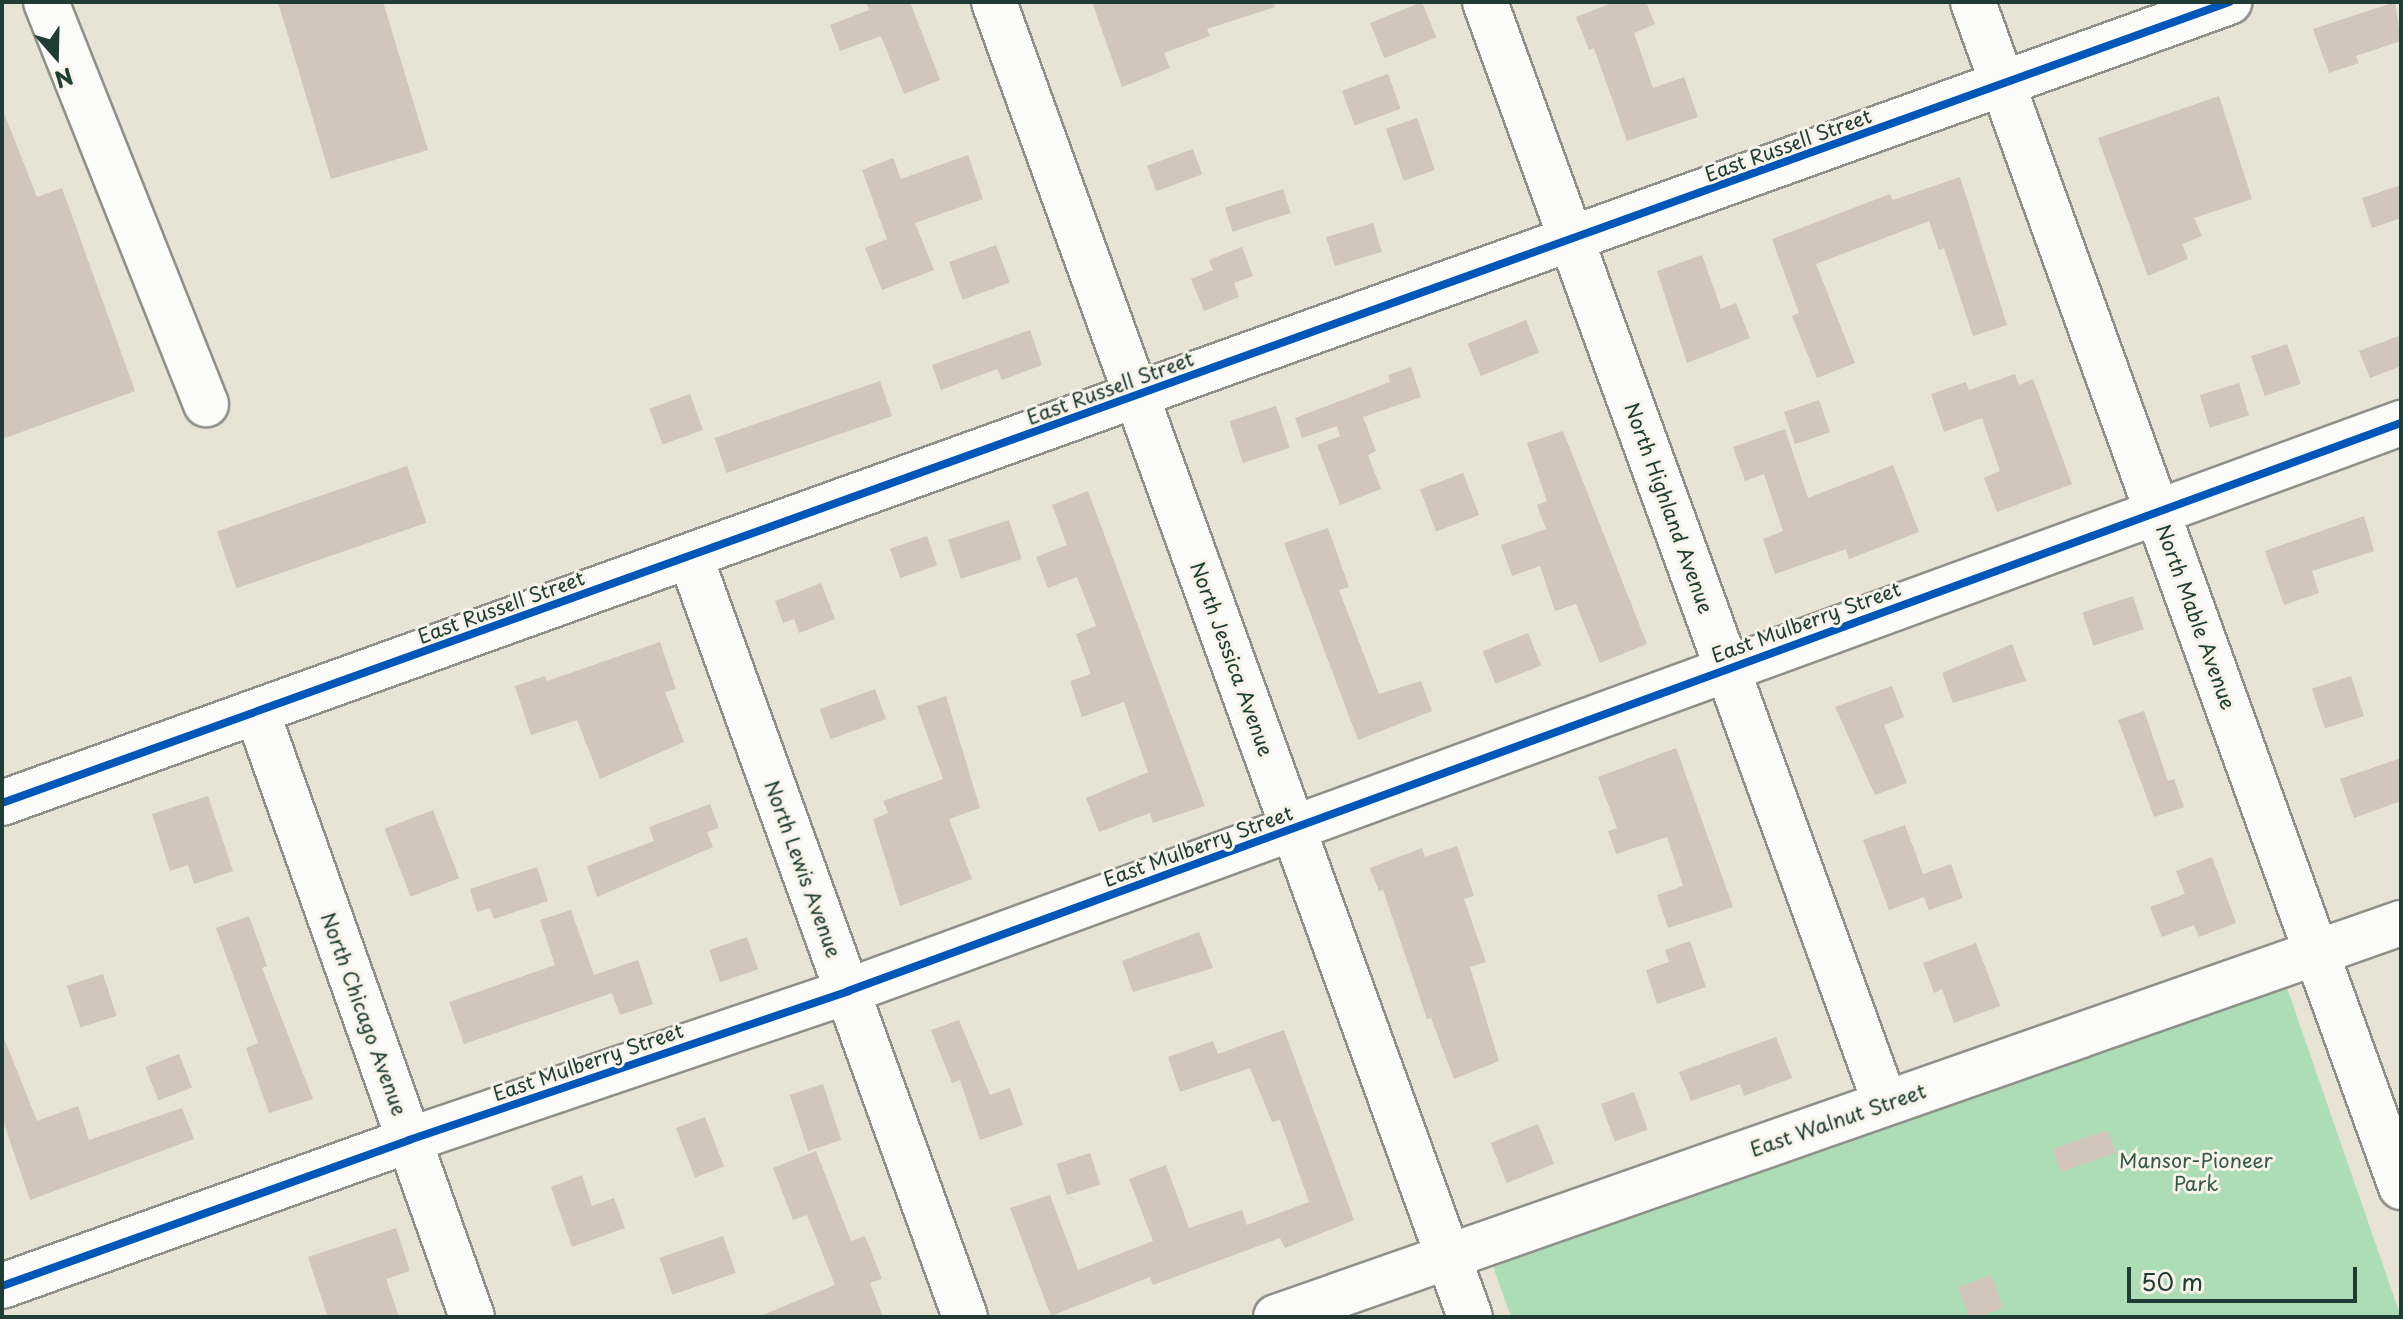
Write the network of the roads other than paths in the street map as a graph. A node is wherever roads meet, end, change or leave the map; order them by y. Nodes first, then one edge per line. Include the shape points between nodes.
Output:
1 (46, 2) edge
2 (994, 2) edge
3 (1485, 2) edge
4 (1973, 2) edge
5 (2229, 2) edge
6 (2004, 83) junction
7 (1573, 240) junction
8 (1138, 395) junction
9 (206, 404) dead end
10 (2401, 423) edge
11 (2158, 511) junction
12 (690, 556) junction
13 (1725, 669) junction
14 (257, 712) junction
15 (2, 803) edge
16 (1293, 829) junction
17 (2401, 923) edge
18 (2316, 954) junction
19 (848, 991) junction
20 (1885, 1103) junction
21 (409, 1140) junction
22 (2401, 1187) edge
23 (1448, 1256) junction
24 (2, 1286) edge
25 (472, 1317) edge
26 (965, 1317) edge
27 (1276, 1317) edge
28 (1470, 1317) edge

1 - 9 street
2 - 8 street, North Jessica Avenue
3 - 7 street, North Highland Avenue
4 - 6 street, North Mable Avenue
5 - 6 street, East Russell Street
6 - 7 street, East Russell Street
6 - 11 street, North Mable Avenue
7 - 8 street, East Russell Street
7 - 13 street, North Highland Avenue
8 - 12 street, East Russell Street
8 - 16 street, North Jessica Avenue
10 - 11 street, East Mulberry Street
11 - 13 street, East Mulberry Street
11 - 18 street, North Mable Avenue
12 - 14 street, East Russell Street
12 - 19 street, North Lewis Avenue
13 - 16 street, East Mulberry Street
13 - 20 street, North Highland Avenue
14 - 15 street, East Russell Street
14 - 21 street, North Chicago Avenue
16 - 19 street, East Mulberry Street
16 - 23 street, North Jessica Avenue
17 - 18 street, East Walnut Street
18 - 20 street, East Walnut Street
18 - 22 street, North Mable Avenue
19 - 21 street, East Mulberry Street
19 - 26 street, North Lewis Avenue
20 - 23 street, East Walnut Street
21 - 24 street, East Mulberry Street
21 - 25 street, North Chicago Avenue
23 - 27 street, East Walnut Street
23 - 28 street, North Jessica Avenue

